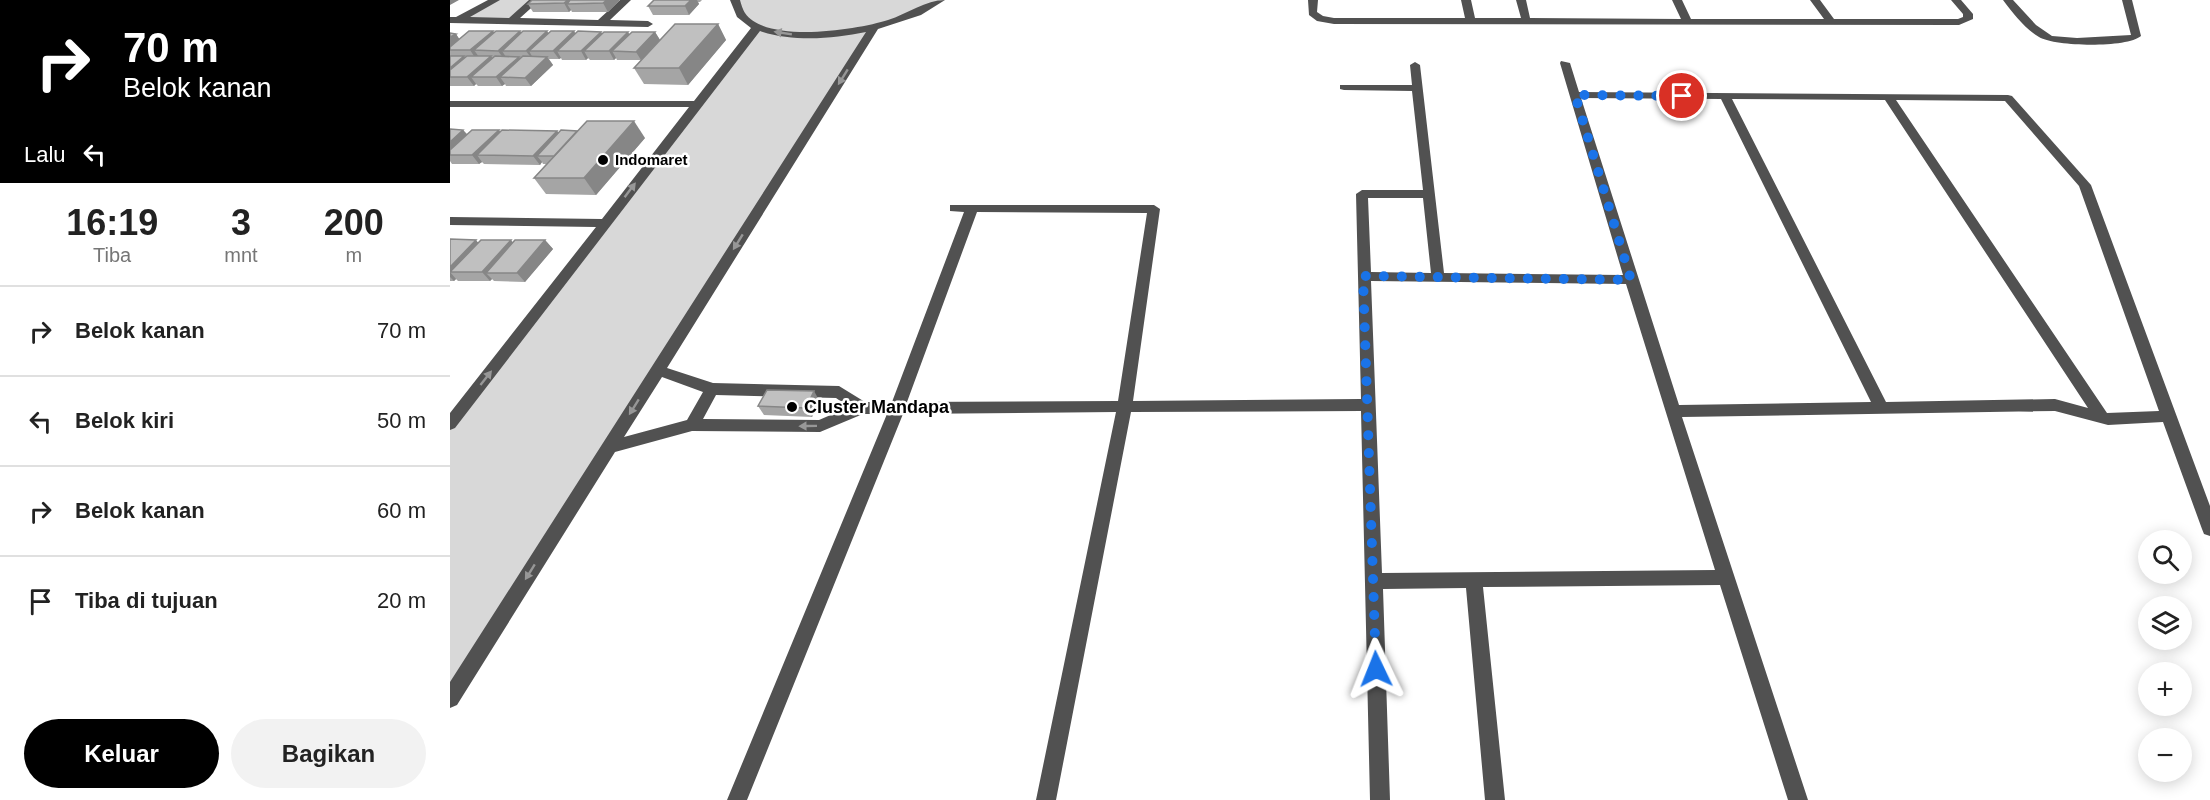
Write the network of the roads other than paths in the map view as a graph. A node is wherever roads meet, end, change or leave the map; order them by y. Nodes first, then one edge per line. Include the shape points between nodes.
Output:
1 (495, 0) edge
2 (535, 0) edge
3 (626, 0) edge
4 (735, 0) edge
5 (939, 0) edge
6 (1312, 0) edge
7 (1466, 0) edge
8 (1521, 0) edge
9 (1677, 0) edge
10 (1815, 0) edge
11 (1956, 0) edge
12 (2008, 0) edge
13 (2127, 0) edge
14 (1470, 20) junction
15 (453, 21) edge
16 (512, 21) junction
17 (1526, 21) junction
18 (1687, 21) junction
19 (1831, 22) junction
20 (601, 23) junction
21 (648, 24) dead end
22 (758, 26) junction
23 (874, 28) junction
24 (1566, 63) dead end
25 (1415, 66) dead end
26 (1344, 87) dead end
27 (1417, 88) junction
28 (1575, 95) junction
29 (1725, 96) junction
30 (1888, 97) junction
31 (450, 104) edge
32 (695, 104) junction
33 (1429, 194) junction
34 (954, 208) dead end
35 (972, 208) junction
36 (450, 221) edge
37 (605, 223) junction
38 (1363, 276) junction
39 (1438, 278) junction
40 (1631, 280) junction
41 (658, 370) junction
42 (712, 389) junction
43 (1368, 405) junction
44 (898, 406) junction
45 (1125, 406) junction
46 (1881, 407) junction
47 (862, 408) junction
48 (1673, 411) junction
49 (2168, 414) junction
50 (2102, 417) junction
51 (450, 424) edge
52 (692, 425) junction
53 (609, 447) junction
54 (2210, 529) edge
55 (1727, 578) junction
56 (1474, 580) junction
57 (1373, 581) junction
58 (450, 699) edge
59 (737, 800) edge
60 (1046, 800) edge
61 (1380, 800) edge
62 (1495, 800) edge
63 (1798, 800) edge

1 - 15 street
2 - 16 street
3 - 20 street
4 - 22 street via 738,12
5 - 23 street via 917,13
6 - 14 street via 1312,13 1334,21
7 - 14 street
8 - 17 street
9 - 18 street
10 - 19 street
11 - 19 street via 1968,19
12 - 13 street via 2048,38 2128,39 2136,36
14 - 17 street
15 - 16 street
16 - 20 street
17 - 18 street
18 - 19 street
20 - 21 street
23 -> 22 street via 807,35
22 - 32 street
23 -> 41 street
24 - 28 street
25 - 27 street
26 - 27 street
27 - 33 street
28 - 29 street
28 - 40 street
29 - 30 street
29 - 46 street
30 - 49 street via 2008,98 2085,185
30 - 50 street
31 - 32 street
37 -> 32 street
33 - 38 street via 1362,194
33 - 39 street
34 - 35 street
35 - 44 street
35 - 45 street via 1154,209
36 - 37 street
51 -> 37 street
38 - 39 street
38 - 43 street
39 - 40 street
40 - 48 street
41 - 42 street
41 -> 53 street
42 - 47 street via 839,392
42 - 52 street
43 - 45 street
43 - 57 street
44 - 45 street
44 - 47 street
44 - 59 street
45 - 60 street
46 - 48 street
46 - 50 street via 2055,405
47 -> 52 street via 820,426
48 - 55 street
49 - 50 street
49 - 54 street
52 - 53 street
53 -> 58 street
55 - 56 street
55 - 63 street
56 - 57 street
56 - 62 street
57 - 61 street

